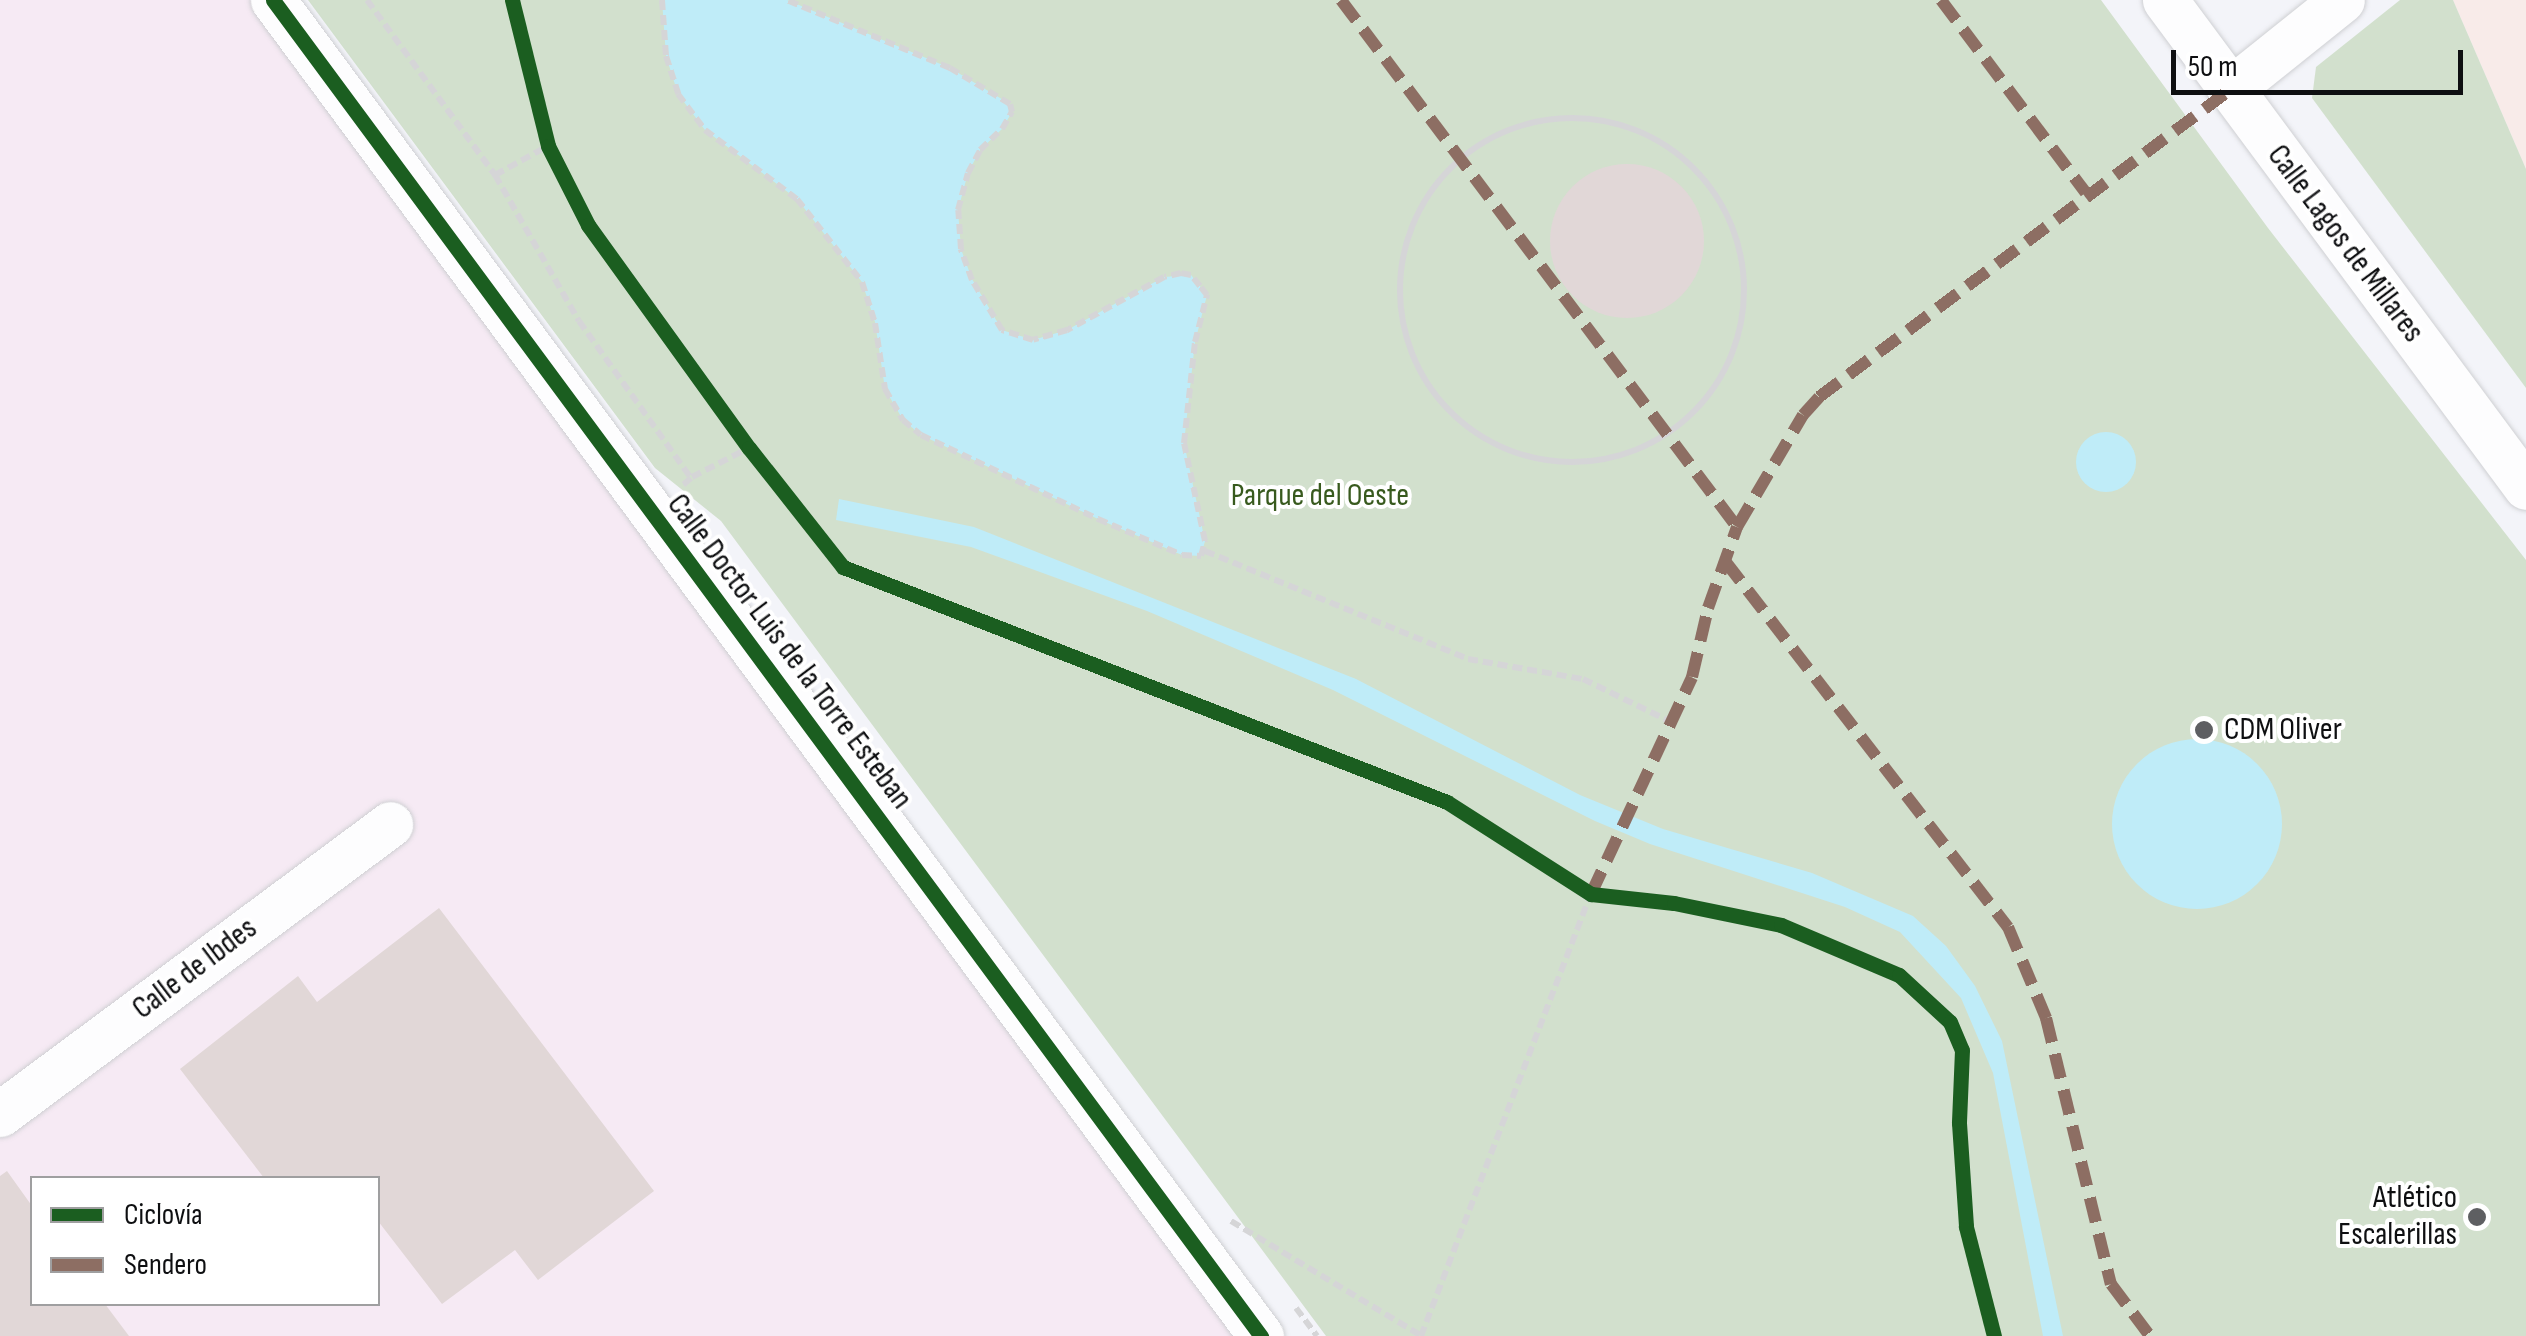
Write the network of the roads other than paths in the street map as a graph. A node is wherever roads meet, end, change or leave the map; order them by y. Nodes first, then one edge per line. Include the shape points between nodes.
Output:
1 (273, 0) edge
2 (2166, 0) edge
3 (2342, 0) edge
4 (2231, 89) junction
5 (2526, 487) edge
6 (390, 824) dead end
7 (0, 1114) edge
8 (1262, 1336) edge

1 - 8 street, Calle Doctor Luis de la Torre Esteban
2 - 4 street, Calle Lagos de Millares
3 - 4 street
4 - 5 street, Calle Lagos de Millares
6 - 7 street, Calle de Ibdes

